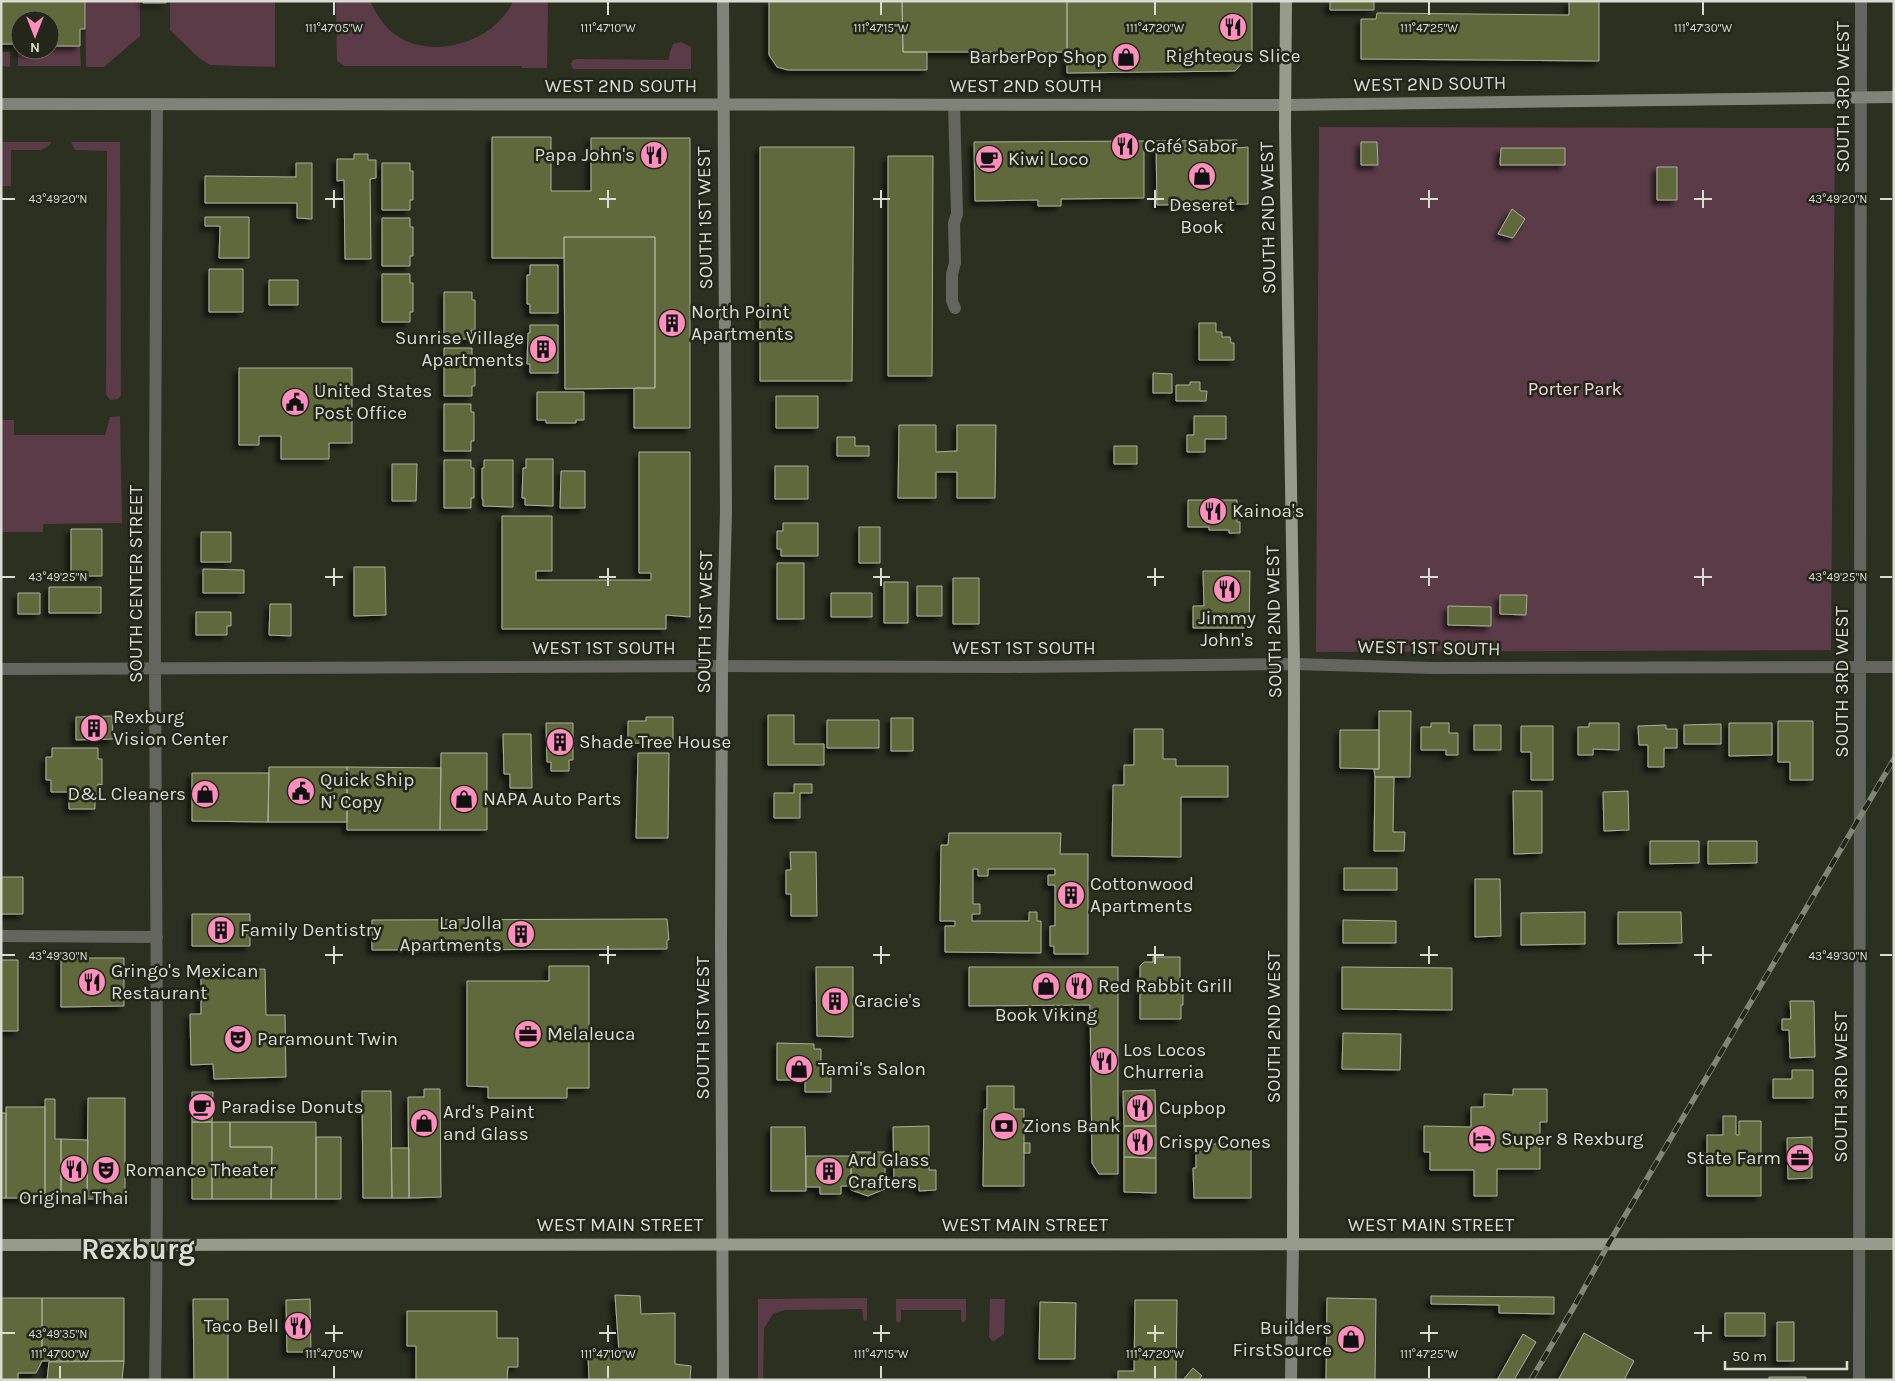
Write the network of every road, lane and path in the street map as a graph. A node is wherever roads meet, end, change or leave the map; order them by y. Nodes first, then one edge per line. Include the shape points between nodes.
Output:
1 (722, 1) edge
2 (1286, 1) edge
3 (1861, 1) edge
4 (1861, 97) junction
5 (1894, 97) edge
6 (1, 104) edge
7 (158, 104) junction
8 (722, 105) junction
9 (954, 105) junction
10 (1285, 105) junction
11 (955, 308) dead end
12 (1294, 664) junction
13 (722, 666) junction
14 (1860, 667) junction
15 (1894, 667) edge
16 (1, 669) edge
17 (154, 669) junction
18 (1, 936) edge
19 (158, 937) junction
20 (1293, 1243) junction
21 (723, 1244) junction
22 (1860, 1244) junction
23 (1894, 1244) edge
24 (1, 1245) edge
25 (157, 1245) junction
26 (155, 1380) edge
27 (723, 1380) edge
28 (1291, 1380) edge
29 (1859, 1380) edge

1 - 8 street, SOUTH 1ST WEST
2 - 10 main road, SOUTH 2ND WEST
3 - 4 street, SOUTH 3RD WEST
4 - 5 street, WEST 2ND SOUTH
4 - 10 street, WEST 2ND SOUTH
4 - 14 street, SOUTH 3RD WEST
6 - 7 street, WEST 2ND SOUTH
7 - 8 street, WEST 2ND SOUTH
7 - 17 street, SOUTH CENTER STREET
8 - 9 street, WEST 2ND SOUTH
8 - 13 street, SOUTH 1ST WEST via 726,511
9 - 10 street, WEST 2ND SOUTH
9 - 11 street via 957,214 952,301
10 - 12 main road, SOUTH 2ND WEST
12 - 13 street, WEST 1ST SOUTH
12 - 14 street, WEST 1ST SOUTH via 1433,668
12 - 20 main road, SOUTH 2ND WEST
13 - 17 street, WEST 1ST SOUTH
13 - 21 street, SOUTH 1ST WEST
14 - 15 street, WEST 1ST SOUTH
14 - 22 street, SOUTH 3RD WEST
16 - 17 street, WEST 1ST SOUTH
17 - 19 street, SOUTH CENTER STREET
18 - 19 street
19 - 25 street, SOUTH CENTER STREET
20 - 21 main road, WEST MAIN STREET
20 - 22 main road, WEST MAIN STREET
20 - 28 street
21 - 25 main road, WEST MAIN STREET
21 - 27 street, SOUTH 1ST WEST
22 - 23 main road, WEST MAIN STREET
22 - 29 street, SOUTH 3RD WEST
24 - 25 main road, WEST MAIN STREET
25 - 26 street, SOUTH CENTER STREET

